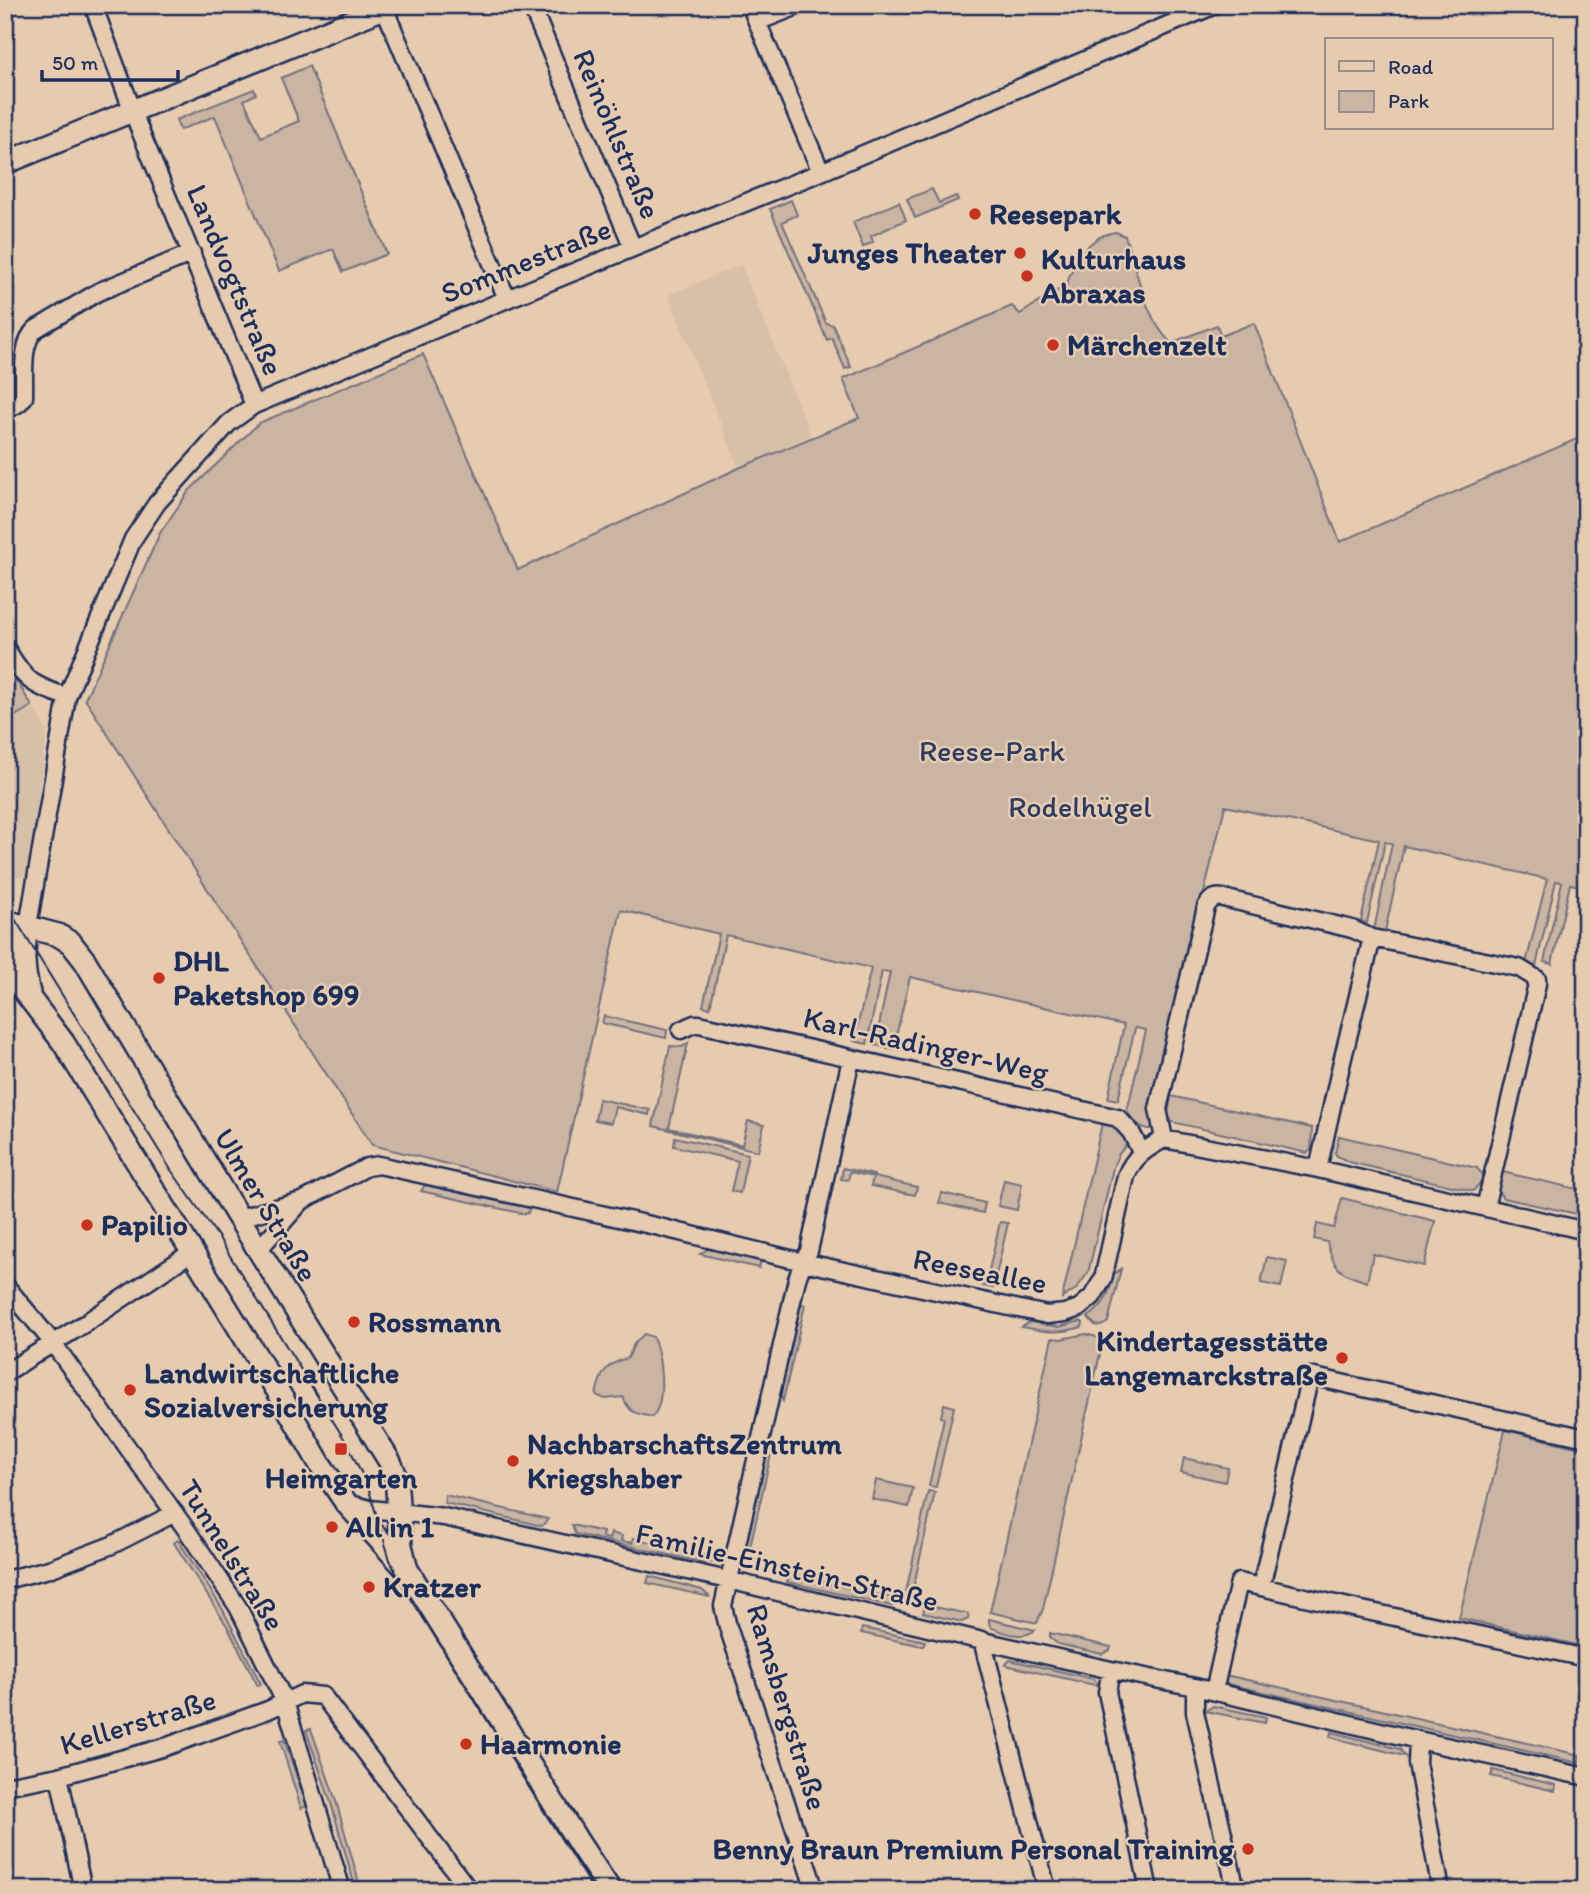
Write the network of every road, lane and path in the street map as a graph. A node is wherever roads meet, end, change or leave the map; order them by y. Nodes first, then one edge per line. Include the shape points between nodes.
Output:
1 (93, 5) edge
2 (531, 5) edge
3 (750, 5) edge
4 (800, 5) edge
5 (1215, 5) edge
6 (386, 6) edge
7 (757, 22) junction
8 (133, 111) junction
9 (5, 163) edge
10 (821, 172) junction
11 (633, 247) junction
12 (192, 253) junction
13 (507, 299) junction
14 (254, 405) junction
15 (5, 411) edge
16 (5, 647) edge
17 (67, 697) junction
18 (5, 920) edge
19 (29, 926) junction
20 (1372, 938) junction
21 (5, 966) edge
22 (30, 998) junction
23 (681, 1030) dead end
24 (851, 1059) junction
25 (1164, 1139) junction
26 (1141, 1153) junction
27 (1318, 1169) junction
28 (302, 1201) junction
29 (1485, 1208) junction
30 (239, 1218) junction
31 (1586, 1231) edge
32 (258, 1250) junction
33 (192, 1252) junction
34 (803, 1262) junction
35 (5, 1285) edge
36 (53, 1343) junction
37 (5, 1373) edge
38 (1586, 1438) edge
39 (346, 1503) junction
40 (398, 1512) junction
41 (175, 1513) junction
42 (408, 1572) junction
43 (5, 1580) edge
44 (728, 1580) junction
45 (1261, 1587) junction
46 (982, 1640) junction
47 (1586, 1658) edge
48 (1111, 1670) junction
49 (1195, 1686) junction
50 (1214, 1691) junction
51 (285, 1702) junction
52 (1418, 1740) junction
53 (59, 1776) junction
54 (1586, 1777) edge
55 (5, 1786) edge
56 (83, 1890) edge
57 (342, 1890) edge
58 (468, 1890) edge
59 (610, 1890) edge
60 (815, 1890) edge
61 (1047, 1890) edge
62 (1150, 1890) edge
63 (1236, 1890) edge
64 (1441, 1890) edge

1 - 8 street, Landvogtstraße
2 - 11 street, Reinöhlstraße
3 - 7 street
4 - 7 street
5 - 10 street, Sommestraße
6 - 8 street
6 - 13 street
7 - 10 street
8 - 9 street
8 - 12 street, Landvogtstraße
10 - 11 street, Sommestraße
11 - 13 street, Sommestraße
12 - 14 street, Landvogtstraße
12 - 15 street via 98,292 36,329 26,344 24,397
13 - 14 street, Sommestraße
14 - 17 street, Landvogtstraße via 229,423 157,503 133,539
16 - 17 street via 21,673 37,687
17 - 19 street, Landvogtstraße
18 - 19 street, Ulmer Straße
19 - 22 street, Landvogtstraße via 23,961
19 - 30 street, Ulmer Straße via 71,943 85,961
20 - 25 street via 1352,929 1223,898 1210,900 1158,1109
20 - 27 street
20 - 29 street via 1519,968 1537,979
21 - 22 street, Ulmer Straße
22 - 33 street, Ulmer Straße via 63,1042
23 - 24 street, Karl-Radinger-Weg via 699,1024
24 - 26 street, Karl-Radinger-Weg via 1118,1118
24 - 34 street, Ramsbergstraße
25 - 26 street, Reeseallee
25 - 27 street
26 - 34 street, Reeseallee via 1126,1176 1103,1279 1092,1297 1065,1313 1047,1315
27 - 29 street
28 - 30 street, Reeseallee
28 - 32 street, Reeseallee
28 - 34 street, Reeseallee via 379,1165
29 - 31 street
30 - 32 street, Ulmer Straße
32 - 40 street, Ulmer Straße via 390,1462 396,1476
33 - 36 street
33 - 39 street, Ulmer Straße
34 - 44 street, Ramsbergstraße
35 - 36 street, Tunnelstraße
36 - 37 street
36 - 41 street, Tunnelstraße
38 - 45 street via 1310,1376
39 - 40 street, Familie-Einstein-Straße
39 - 42 street, Ulmer Straße
40 - 42 street, Ulmer Straße
40 - 44 street, Familie-Einstein-Straße via 444,1517
41 - 43 street via 112,1545
41 - 51 street, Tunnelstraße via 238,1607
42 - 59 street, Ulmer Straße
44 - 46 street, Familie-Einstein-Straße
44 - 60 street, Ramsbergstraße via 723,1606 728,1627
45 - 47 street
45 - 50 street via 1239,1581
46 - 48 street, Familie-Einstein-Straße
46 - 61 street
48 - 49 street, Familie-Einstein-Straße
48 - 62 street via 1107,1692
49 - 50 street, Familie-Einstein-Straße
49 - 63 street via 1195,1712
50 - 52 street, Familie-Einstein-Straße
51 - 53 street, Kellerstraße via 164,1747
51 - 57 street, Tunnelstraße
51 - 58 street, Kellerstraße via 302,1694 323,1696
52 - 54 street, Familie-Einstein-Straße
52 - 64 street
53 - 55 street, Kellerstraße
53 - 56 street

